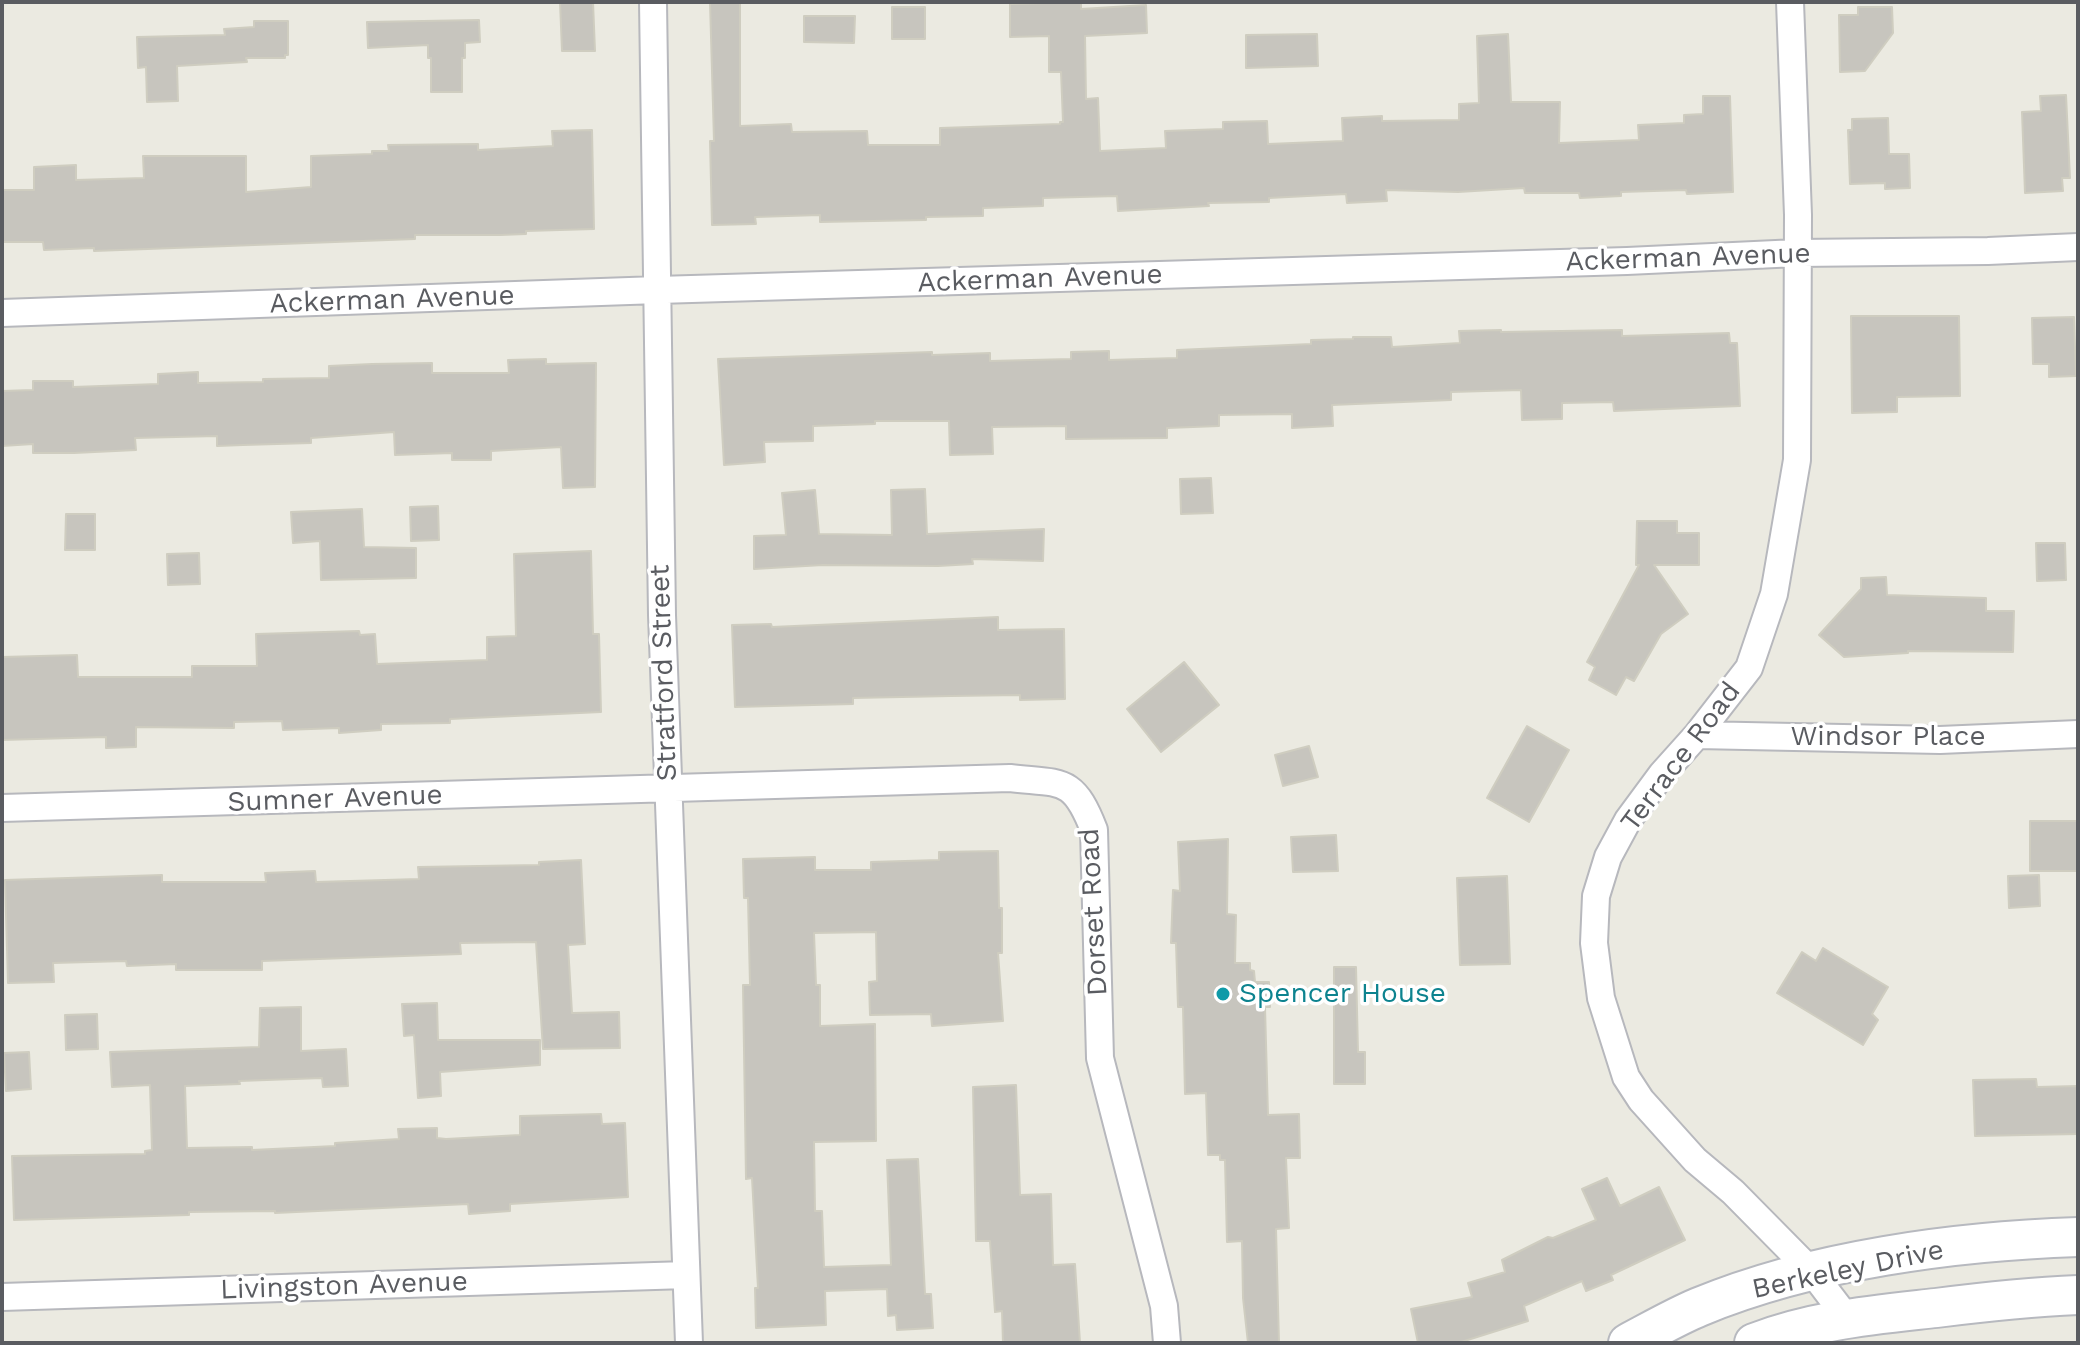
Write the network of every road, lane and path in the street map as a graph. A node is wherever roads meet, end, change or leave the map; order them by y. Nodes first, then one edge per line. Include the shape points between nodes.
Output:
1 (653, 2) edge
2 (1790, 2) edge
3 (2078, 247) edge
4 (1797, 253) junction
5 (658, 290) junction
6 (2, 313) edge
7 (2078, 734) edge
8 (1697, 735) junction
9 (667, 789) junction
10 (2, 808) edge
11 (2078, 1237) edge
12 (1812, 1272) junction
13 (686, 1275) junction
14 (2078, 1295) edge
15 (2, 1297) edge
16 (1847, 1318) junction
17 (689, 1343) edge
18 (1167, 1343) edge
19 (1628, 1343) edge
20 (1754, 1343) edge

1 - 5 street, Stratford Street
2 - 4 street, Terrace Road
3 - 4 street, Ackerman Avenue
4 - 5 street, Ackerman Avenue
4 - 8 street, Terrace Road via 1797,460 1774,594 1749,668
5 - 6 street, Ackerman Avenue
5 - 9 street, Stratford Street
7 - 8 street, Windsor Place via 1940,740
8 - 12 street, Terrace Road via 1628,820 1608,857 1596,896 1594,943 1601,998 1626,1077 1641,1100 1695,1160
9 - 10 street, Sumner Avenue
9 - 13 street, Stratford Street
9 - 18 street, Dorset Road via 1010,778 1065,785 1083,801 1094,830 1100,1058 1164,1306
11 - 12 street, Berkeley Drive via 1918,1251
12 - 16 street, Terrace Road
12 - 19 street, Berkeley Drive via 1698,1307
13 - 15 street, Livingston Avenue
13 - 17 street, Stratford Street
14 - 16 street, Berkeley Drive
16 - 20 street, Berkeley Drive

